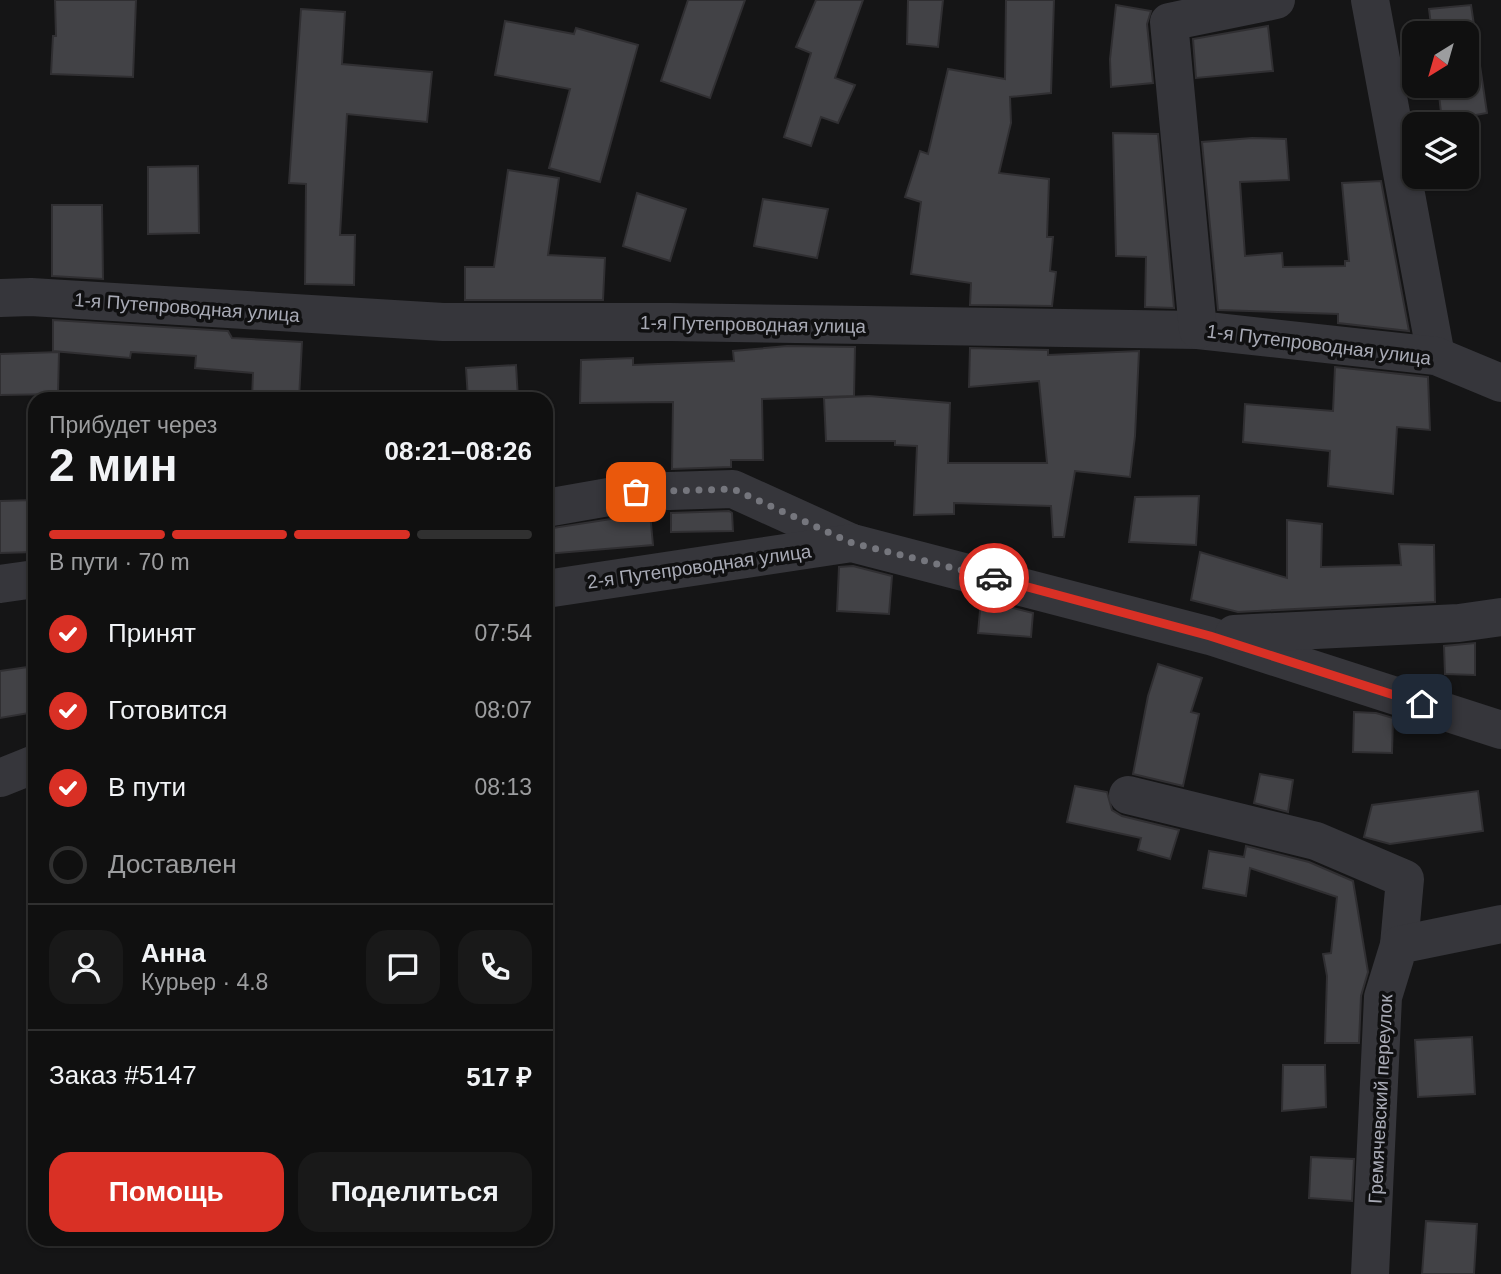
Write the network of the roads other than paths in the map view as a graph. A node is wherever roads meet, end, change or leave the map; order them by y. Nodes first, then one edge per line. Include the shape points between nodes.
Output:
1 (1276, 0) edge
2 (1370, 0) edge
3 (1168, 11) edge
4 (0, 298) edge
5 (1198, 330) junction
6 (1436, 356) junction
7 (1501, 383) edge
8 (553, 507) edge
9 (852, 543) junction
10 (28, 580) edge
11 (0, 584) edge
12 (553, 588) edge
13 (1501, 617) edge
14 (1210, 636) junction
15 (1501, 730) edge
16 (28, 767) edge
17 (0, 778) edge
18 (1128, 794) dead end
19 (1501, 924) edge
20 (1399, 945) junction
21 (1370, 1274) edge

1 - 3 street
2 - 6 street
3 - 5 street
4 - 5 street, 1-я Путепроводная улица via 443,322
5 - 6 street, 1-я Путепроводная улица
6 - 7 street, 1-я Путепроводная улица
8 - 9 street, 2-я Путепроводная улица via 636,492 733,489
9 - 12 street, 2-я Путепроводная улица
9 - 14 street, 2-я Путепроводная улица
10 - 11 street
13 - 14 street
14 - 15 street, 2-я Путепроводная улица
16 - 17 street
18 - 20 street, Гремячевский переулок via 1316,841 1405,879
19 - 20 street
20 - 21 street, Гремячевский переулок via 1383,998

